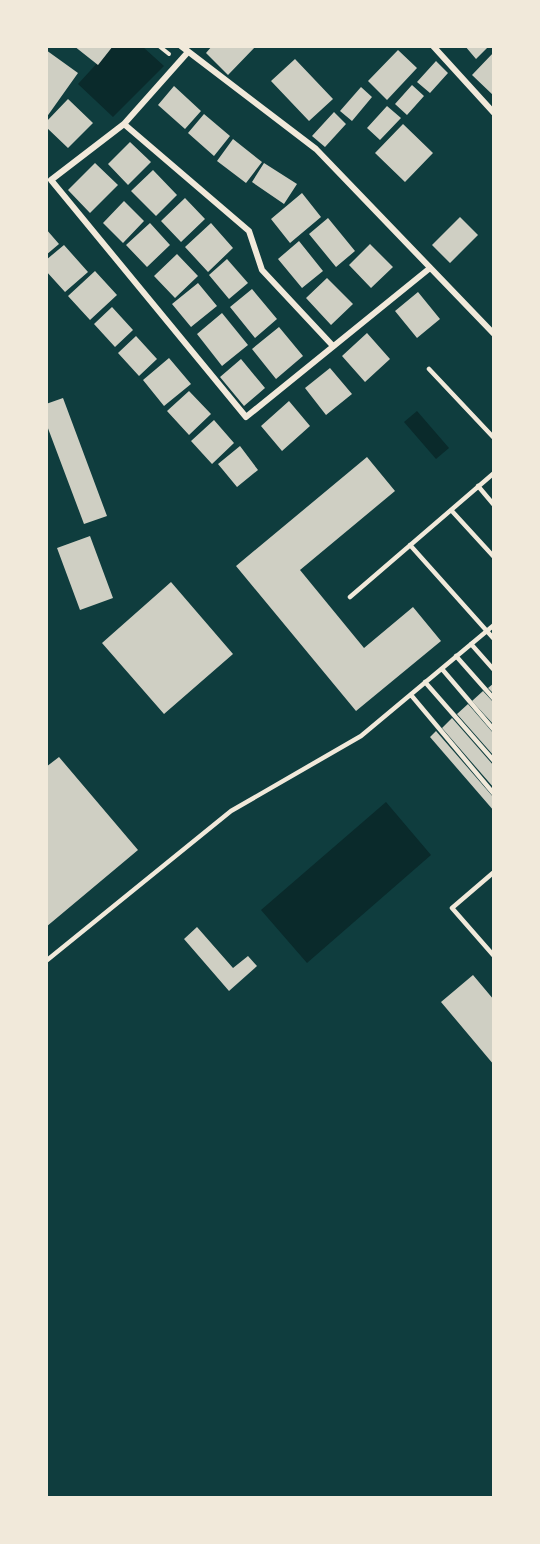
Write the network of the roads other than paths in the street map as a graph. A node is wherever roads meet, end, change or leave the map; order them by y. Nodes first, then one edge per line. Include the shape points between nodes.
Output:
1 (181, 46) edge
2 (433, 46) edge
3 (188, 52) junction
4 (494, 113) edge
5 (124, 124) junction
6 (430, 268) junction
7 (494, 334) edge
8 (333, 346) junction
9 (429, 369) dead end
10 (494, 438) edge
11 (494, 473) edge
12 (478, 486) junction
13 (494, 505) edge
14 (451, 510) junction
15 (410, 545) junction
16 (494, 557) edge
17 (350, 597) dead end
18 (494, 625) edge
19 (486, 631) junction
20 (494, 639) edge
21 (471, 644) junction
22 (456, 656) junction
23 (441, 669) junction
24 (494, 670) edge
25 (425, 682) junction
26 (411, 695) junction
27 (494, 699) edge
28 (494, 730) edge
29 (494, 761) edge
30 (494, 794) edge
31 (494, 872) edge
32 (494, 946) edge
33 (488, 950) junction
34 (494, 956) edge
35 (46, 961) edge

1 - 3 street
2 - 4 street
3 - 5 street
3 - 6 street via 316,149
5 - 8 street via 249,231 262,270
5 - 8 street via 51,180 246,417
6 - 7 street
6 - 8 street
9 - 10 lane
11 - 12 lane
12 - 13 lane
12 - 14 lane
14 - 15 lane
14 - 16 lane
15 - 17 lane
15 - 19 lane
18 - 19 lane
19 - 20 lane
19 - 21 lane
21 - 22 lane
21 - 24 lane
22 - 23 lane
22 - 27 lane
23 - 25 lane
23 - 28 lane
25 - 26 lane
25 - 29 lane
26 - 30 lane
26 - 35 lane via 361,736 231,811
31 - 33 lane via 452,908
32 - 33 lane
33 - 34 lane

